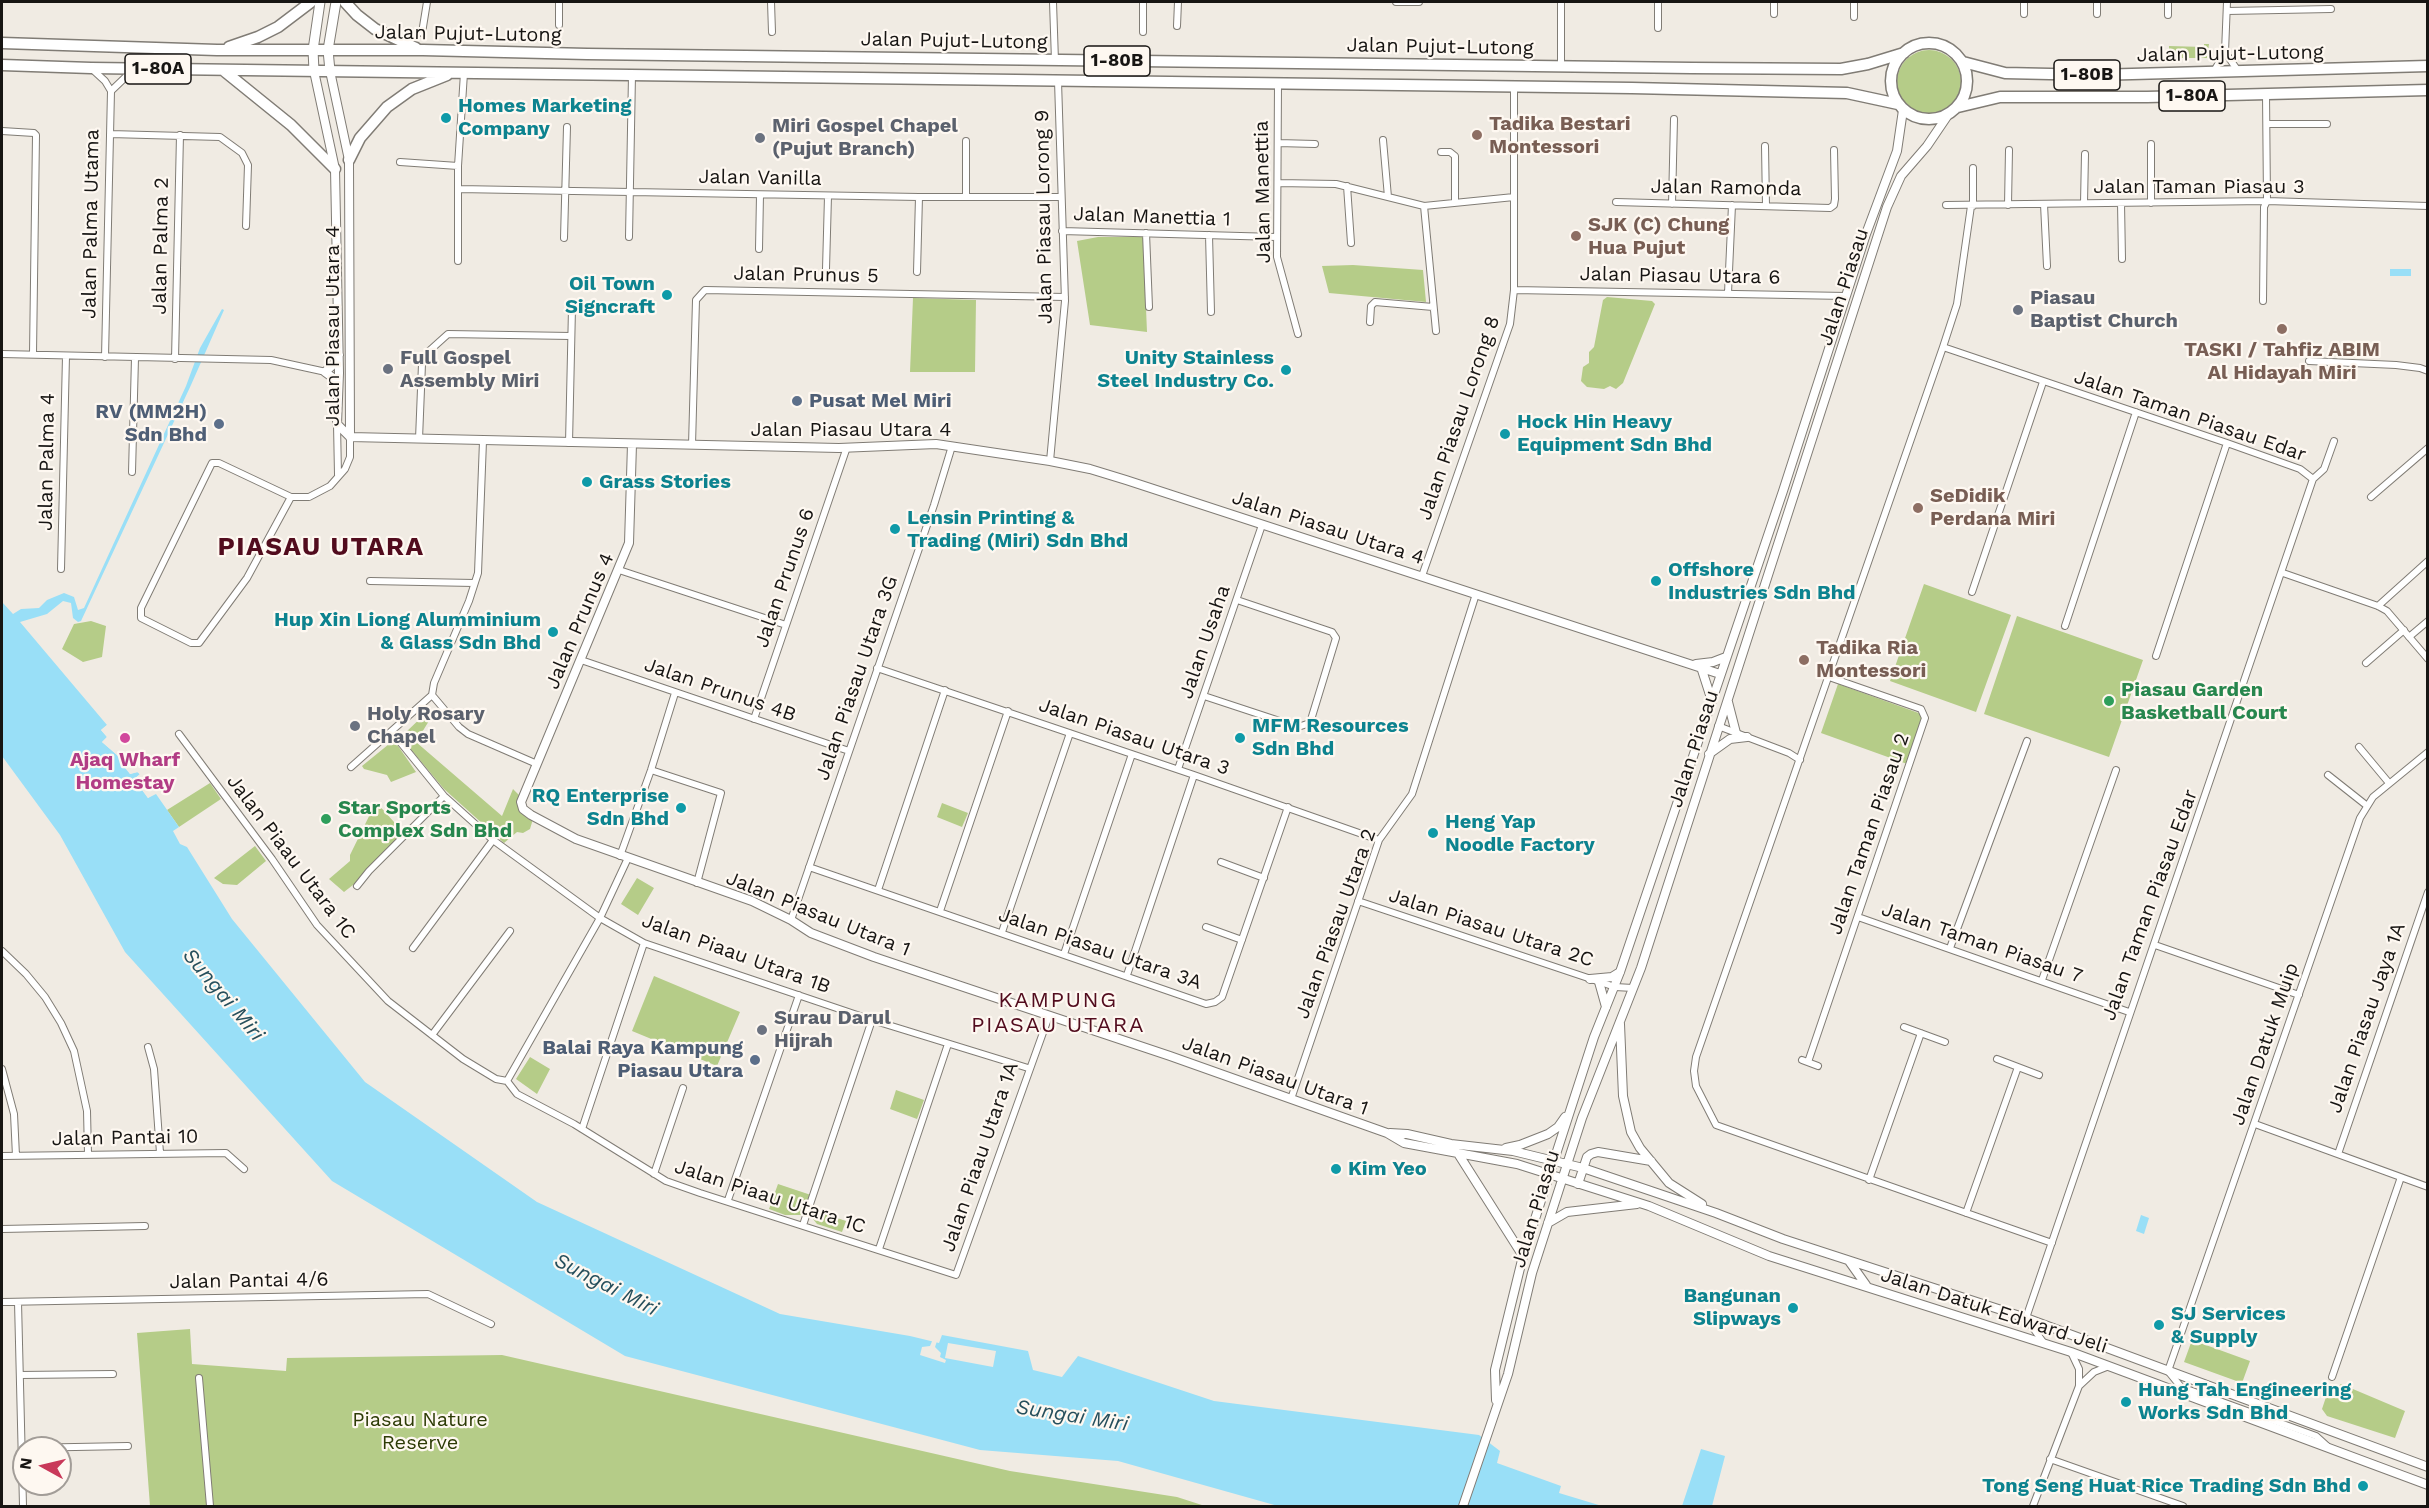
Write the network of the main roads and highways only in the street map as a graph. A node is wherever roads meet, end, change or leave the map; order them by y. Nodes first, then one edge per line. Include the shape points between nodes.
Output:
1 (311, 2) edge
2 (320, 2) edge
3 (336, 2) edge
4 (345, 2) edge
5 (2, 43) edge
6 (217, 50) junction
7 (313, 50) junction
8 (328, 50) junction
9 (423, 50) junction
10 (1904, 53) junction
11 (1963, 62) junction
12 (2, 65) edge
13 (2427, 66) edge
14 (223, 70) junction
15 (314, 71) junction
16 (330, 71) junction
17 (459, 73) junction
18 (2427, 90) edge
19 (1901, 107) junction
20 (1958, 107) junction
21 (349, 160) road end
22 (335, 169) road end

1 - 6 highway via 268,32
2 - 7 main road
3 - 8 main road
4 - 9 highway via 375,29
5 - 6 highway, Jalan Pujut-Lutong / 1-80B
6 - 7 highway, Jalan Pujut-Lutong / 1-80B
7 - 8 highway, Jalan Pujut-Lutong / 1-80B
7 - 15 main road
8 - 9 highway, Jalan Pujut-Lutong / 1-80B
8 - 16 main road
9 - 10 highway, Jalan Pujut-Lutong / 1-80B via 1841,69
10 - 11 highway via 1914,46 1937,44
10 - 19 highway via 1891,77 1892,92
11 - 13 highway, Jalan Pujut-Lutong / 1-80B via 2006,73 2094,75
11 - 20 highway via 1967,85
12 - 14 highway, Jalan Pujut-Lutong / 1-80A
14 - 15 highway, Jalan Pujut-Lutong / 1-80A
14 - 22 highway via 291,125
15 - 16 highway, Jalan Pujut-Lutong / 1-80A
16 - 17 highway, Jalan Pujut-Lutong / 1-80A
17 - 19 highway, Jalan Pujut-Lutong / 1-80A via 1847,93
17 - 21 highway via 412,89 387,107 360,138
18 - 20 highway, Jalan Pujut-Lutong / 1-80A via 2001,97
19 - 20 highway via 1917,118 1932,120 1948,116

